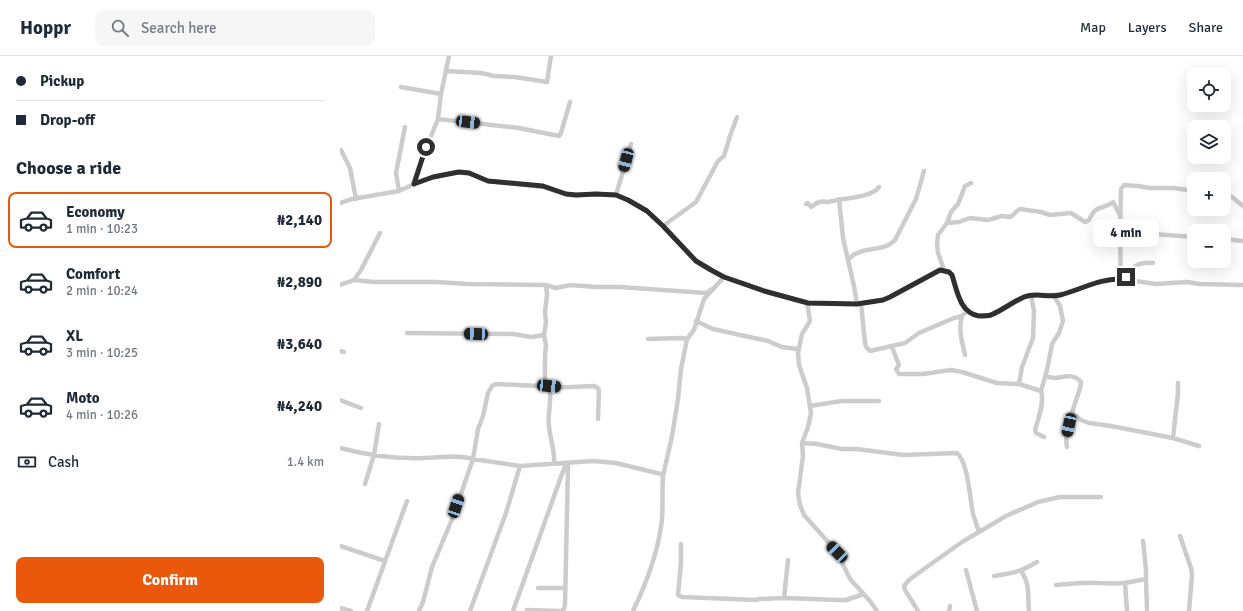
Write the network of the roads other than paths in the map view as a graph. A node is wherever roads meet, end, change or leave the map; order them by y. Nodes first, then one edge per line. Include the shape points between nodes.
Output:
1 (449, 56) edge
2 (551, 56) edge
3 (446, 71) junction
4 (401, 87) dead end
5 (441, 94) junction
6 (570, 102) dead end
7 (738, 117) dead end
8 (438, 119) junction
9 (405, 127) dead end
10 (631, 144) dead end
11 (341, 150) edge
12 (924, 171) dead end
13 (971, 183) dead end
14 (414, 184) junction
15 (879, 187) dead end
16 (1187, 190) edge
17 (399, 191) junction
18 (616, 195) junction
19 (1231, 197) edge
20 (356, 199) junction
21 (839, 200) junction
22 (340, 204) edge
23 (806, 204) dead end
24 (1243, 206) edge
25 (1120, 215) junction
26 (947, 223) junction
27 (663, 226) junction
28 (380, 233) dead end
29 (1187, 236) edge
30 (1120, 238) junction
31 (1231, 240) edge
32 (1243, 241) edge
33 (848, 260) junction
34 (1153, 263) dead end
35 (944, 270) junction
36 (724, 277) junction
37 (1123, 279) junction
38 (354, 280) junction
39 (340, 285) edge
40 (546, 285) junction
41 (1243, 285) edge
42 (714, 288) junction
43 (1031, 295) junction
44 (1054, 296) junction
45 (807, 302) junction
46 (859, 304) junction
47 (968, 311) junction
48 (962, 316) junction
49 (696, 321) junction
50 (408, 333) dead end
51 (544, 335) junction
52 (648, 339) dead end
53 (687, 339) junction
54 (892, 347) junction
55 (798, 349) junction
56 (965, 355) dead end
57 (1045, 376) junction
58 (1178, 383) dead end
59 (1019, 384) junction
60 (547, 385) junction
61 (1041, 391) junction
62 (340, 400) edge
63 (879, 401) dead end
64 (810, 406) junction
65 (361, 408) dead end
66 (1075, 416) junction
67 (598, 419) dead end
68 (379, 424) dead end
69 (1044, 437) dead end
70 (1173, 438) junction
71 (802, 443) junction
72 (1200, 446) dead end
73 (1068, 447) dead end
74 (340, 448) edge
75 (374, 455) junction
76 (472, 459) junction
77 (568, 463) junction
78 (554, 464) junction
79 (520, 466) junction
80 (568, 469) junction
81 (663, 476) junction
82 (365, 484) dead end
83 (1101, 497) dead end
84 (407, 501) dead end
85 (979, 532) junction
86 (1180, 536) dead end
87 (1144, 541) dead end
88 (681, 544) dead end
89 (340, 546) edge
90 (788, 560) dead end
91 (385, 561) junction
92 (1037, 562) dead end
93 (966, 570) dead end
94 (1022, 571) junction
95 (994, 576) dead end
96 (1146, 578) junction
97 (1125, 583) junction
98 (1056, 585) dead end
99 (538, 588) dead end
100 (565, 588) junction
101 (864, 594) junction
102 (784, 598) junction
103 (340, 608) edge
104 (527, 610) edge
105 (1147, 610) dead end
106 (351, 611) edge
107 (368, 611) edge
108 (420, 611) edge
109 (470, 611) edge
110 (513, 611) edge
111 (560, 611) edge
112 (633, 611) edge
113 (877, 611) edge
114 (918, 611) edge
115 (977, 611) edge
116 (1029, 611) edge
117 (1127, 611) edge
118 (1189, 611) edge

1 - 3 street
2 - 3 street via 547,82
3 - 5 street
4 - 5 street
5 - 8 street
6 - 8 street via 559,136 519,128
7 - 27 street via 724,156 718,161 696,202
8 - 14 street
9 - 17 street via 396,173
10 - 18 street
11 - 20 street via 350,168
12 - 33 street via 916,199 893,243 859,252
13 - 26 street via 965,186
14 - 17 street
14 - 18 street via 459,172 469,173 488,181 543,186 566,194
15 - 21 street via 870,194
16 - 25 street via 1124,185 1121,189
17 - 20 street
18 - 27 street via 647,211
19 - 24 street
20 - 22 street
21 - 23 street via 820,202 811,207
21 - 33 street
25 - 26 street via 1113,202 1108,207 1095,209 1088,221 1082,221 1071,213 1050,215 1020,209 1009,217 988,220 970,218
25 - 30 street
26 - 35 street via 938,235 937,244
27 - 36 street via 696,261
28 - 38 street
29 - 30 street via 1126,232
30 - 37 street
31 - 32 street
33 - 46 street
34 - 37 street via 1133,267
35 - 46 street via 936,271 883,300
35 - 47 street via 952,275 961,303
36 - 42 street
36 - 45 street via 793,300
37 - 41 street via 1156,284 1187,282
37 - 44 street via 1095,283
38 - 39 street
38 - 40 street
40 - 42 street via 556,288 570,285 706,293
40 - 51 street
42 - 49 street via 704,299
43 - 44 street
43 - 47 street via 991,315 977,316
43 - 59 street via 1034,310 1033,338 1022,367
44 - 57 street via 1060,306 1063,321 1052,344
45 - 46 street
45 - 55 street via 810,320 802,334
46 - 54 street via 866,347 870,351
47 - 48 street
48 - 54 street
48 - 56 street via 960,338
49 - 53 street
49 - 55 street via 713,329
50 - 51 street via 513,334 531,337
51 - 60 street
52 - 53 street
53 - 81 street
54 - 59 street via 899,365 896,369 899,374 951,370 997,383
55 - 64 street via 799,365
57 - 61 street
57 - 66 street via 1074,377 1081,382
58 - 70 street
59 - 61 street
60 - 67 street via 597,387
60 - 76 street via 492,386 478,429
60 - 78 street via 551,393 549,427
61 - 69 street via 1042,400 1035,430
62 - 65 street
63 - 64 street via 842,401
64 - 71 street via 810,420
66 - 70 street via 1089,423
66 - 73 street via 1070,420
68 - 75 street
70 - 72 street
71 - 85 street via 903,455 957,453 964,466
71 - 101 street via 803,456 798,493 804,515 824,538 822,542 837,552 850,579
74 - 75 street
75 - 76 street
75 - 82 street
76 - 79 street
76 - 108 street via 432,567
77 - 78 street
77 - 80 street
77 - 81 street via 616,463
78 - 79 street
79 - 109 street via 503,522
80 - 100 street
80 - 110 street via 565,468 562,474
81 - 112 street via 660,534 648,575
83 - 85 street via 1060,497 1038,502 1006,516
84 - 91 street
85 - 114 street via 917,574 904,586
86 - 118 street via 1192,575
87 - 96 street
88 - 102 street via 678,595 756,600
89 - 91 street
90 - 102 street
91 - 107 street
92 - 94 street
93 - 115 street
94 - 95 street
94 - 116 street via 1027,583
96 - 97 street
96 - 105 street
97 - 98 street
97 - 117 street
99 - 100 street
100 - 111 street via 564,609
101 - 102 street via 846,600
101 - 113 street
103 - 106 street
104 - 111 street

